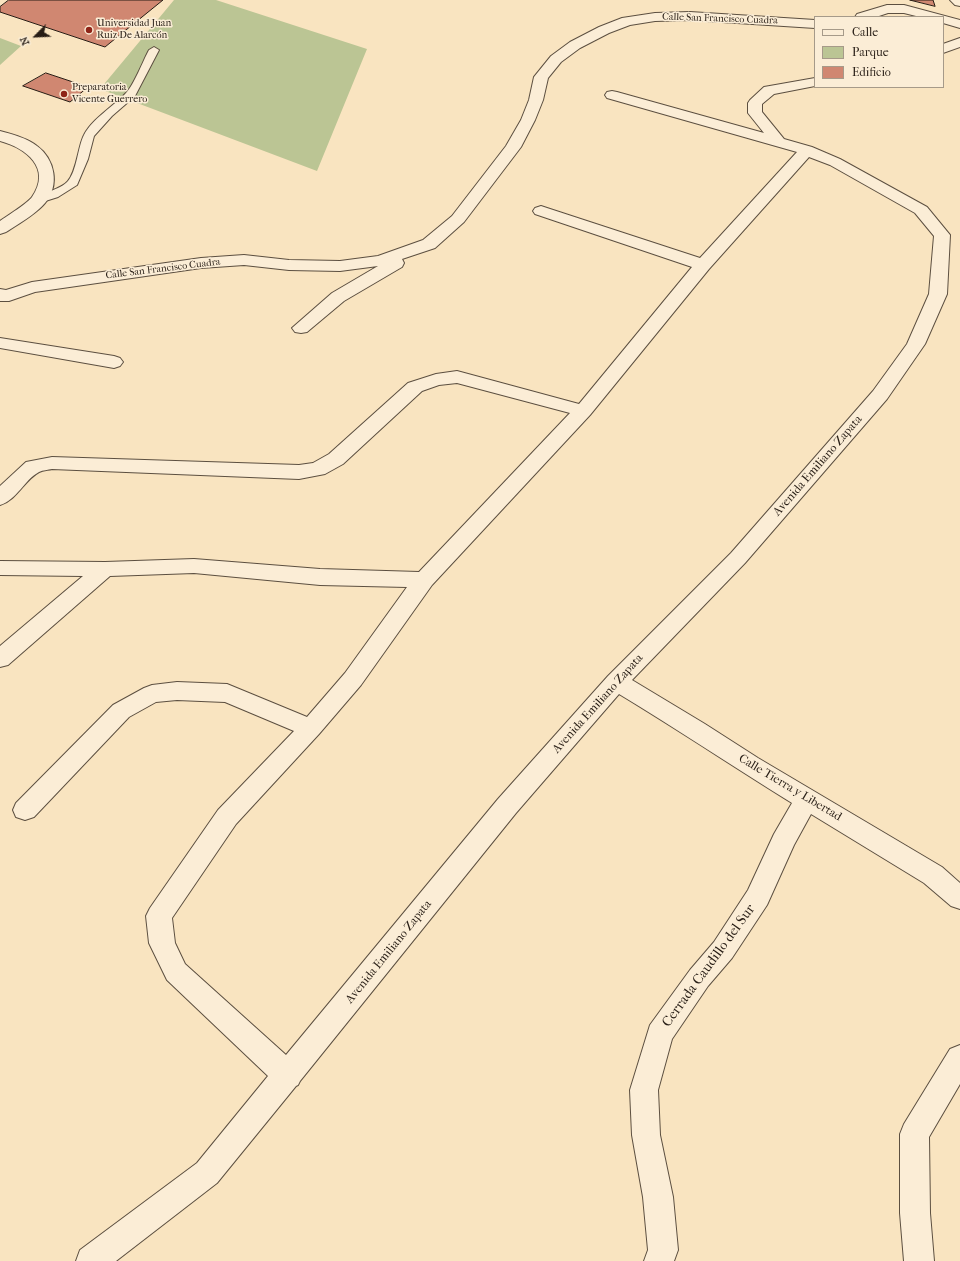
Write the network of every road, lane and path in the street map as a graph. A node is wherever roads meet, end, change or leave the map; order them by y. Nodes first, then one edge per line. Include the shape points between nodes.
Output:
1 (957, 0) edge
2 (960, 2) edge
3 (865, 16) edge
4 (932, 16) edge
5 (944, 19) edge
6 (814, 24) edge
7 (960, 24) edge
8 (960, 42) edge
9 (944, 49) edge
10 (154, 50) dead end
11 (814, 82) edge
12 (612, 95) dead end
13 (0, 136) edge
14 (779, 142) junction
15 (807, 150) junction
16 (39, 200) junction
17 (541, 210) dead end
18 (0, 229) edge
19 (429, 244) junction
20 (703, 265) junction
21 (1, 297) edge
22 (301, 328) dead end
23 (0, 343) edge
24 (114, 362) dead end
25 (584, 411) junction
26 (0, 498) edge
27 (0, 568) edge
28 (105, 569) junction
29 (424, 580) junction
30 (0, 659) edge
31 (616, 682) junction
32 (311, 728) junction
33 (808, 799) junction
34 (25, 810) dead end
35 (960, 898) edge
36 (960, 1058) edge
37 (288, 1076) junction
38 (91, 1261) edge
39 (659, 1261) edge
40 (919, 1261) edge

1 - 2 street
3 - 4 street via 887,9 904,9
5 - 7 street
6 - 19 street, Calle San Francisco Cuadra via 690,16 655,17 627,22 604,30 575,45 556,59 541,77 536,100 513,147 458,219
8 - 9 street
10 - 16 lane via 131,94 89,135 74,183 54,195
11 - 14 street via 769,90 755,103 755,113
12 - 14 street, Avenida Emiliano Zapata
13 - 16 street via 32,149 44,164 47,175
14 - 15 street, Avenida Emiliano Zapata
15 - 20 street
15 - 31 street, Avenida Emiliano Zapata via 835,162 921,210 942,235 938,294 916,344 880,395 738,558
16 - 18 street
17 - 20 street
19 - 21 street, Calle San Francisco Cuadra via 381,261 340,266 289,266 244,260 200,263 32,287
19 - 22 street via 338,297
20 - 25 street
23 - 24 street
25 - 26 street via 457,377 436,380 415,387 336,459 318,469 298,472 52,463 33,467
25 - 29 street
27 - 28 street
28 - 29 street via 194,566 320,577
28 - 30 street
29 - 32 street via 353,679
31 - 33 street, Calle Tierra y Libertad
31 - 37 street, Avenida Emiliano Zapata via 507,806
32 - 34 street via 227,693 177,691 152,694 121,712
32 - 37 street via 227,816 160,916 162,943 176,972
33 - 35 street, Calle Tierra y Libertad via 933,875
33 - 39 street, Cerrada Caudillo del Sur via 782,841 758,897 723,950 699,978 660,1034 644,1090 646,1135 658,1197 663,1250
36 - 40 street via 914,1134 915,1213
37 - 38 street, Avenida Emiliano Zapata via 207,1173

